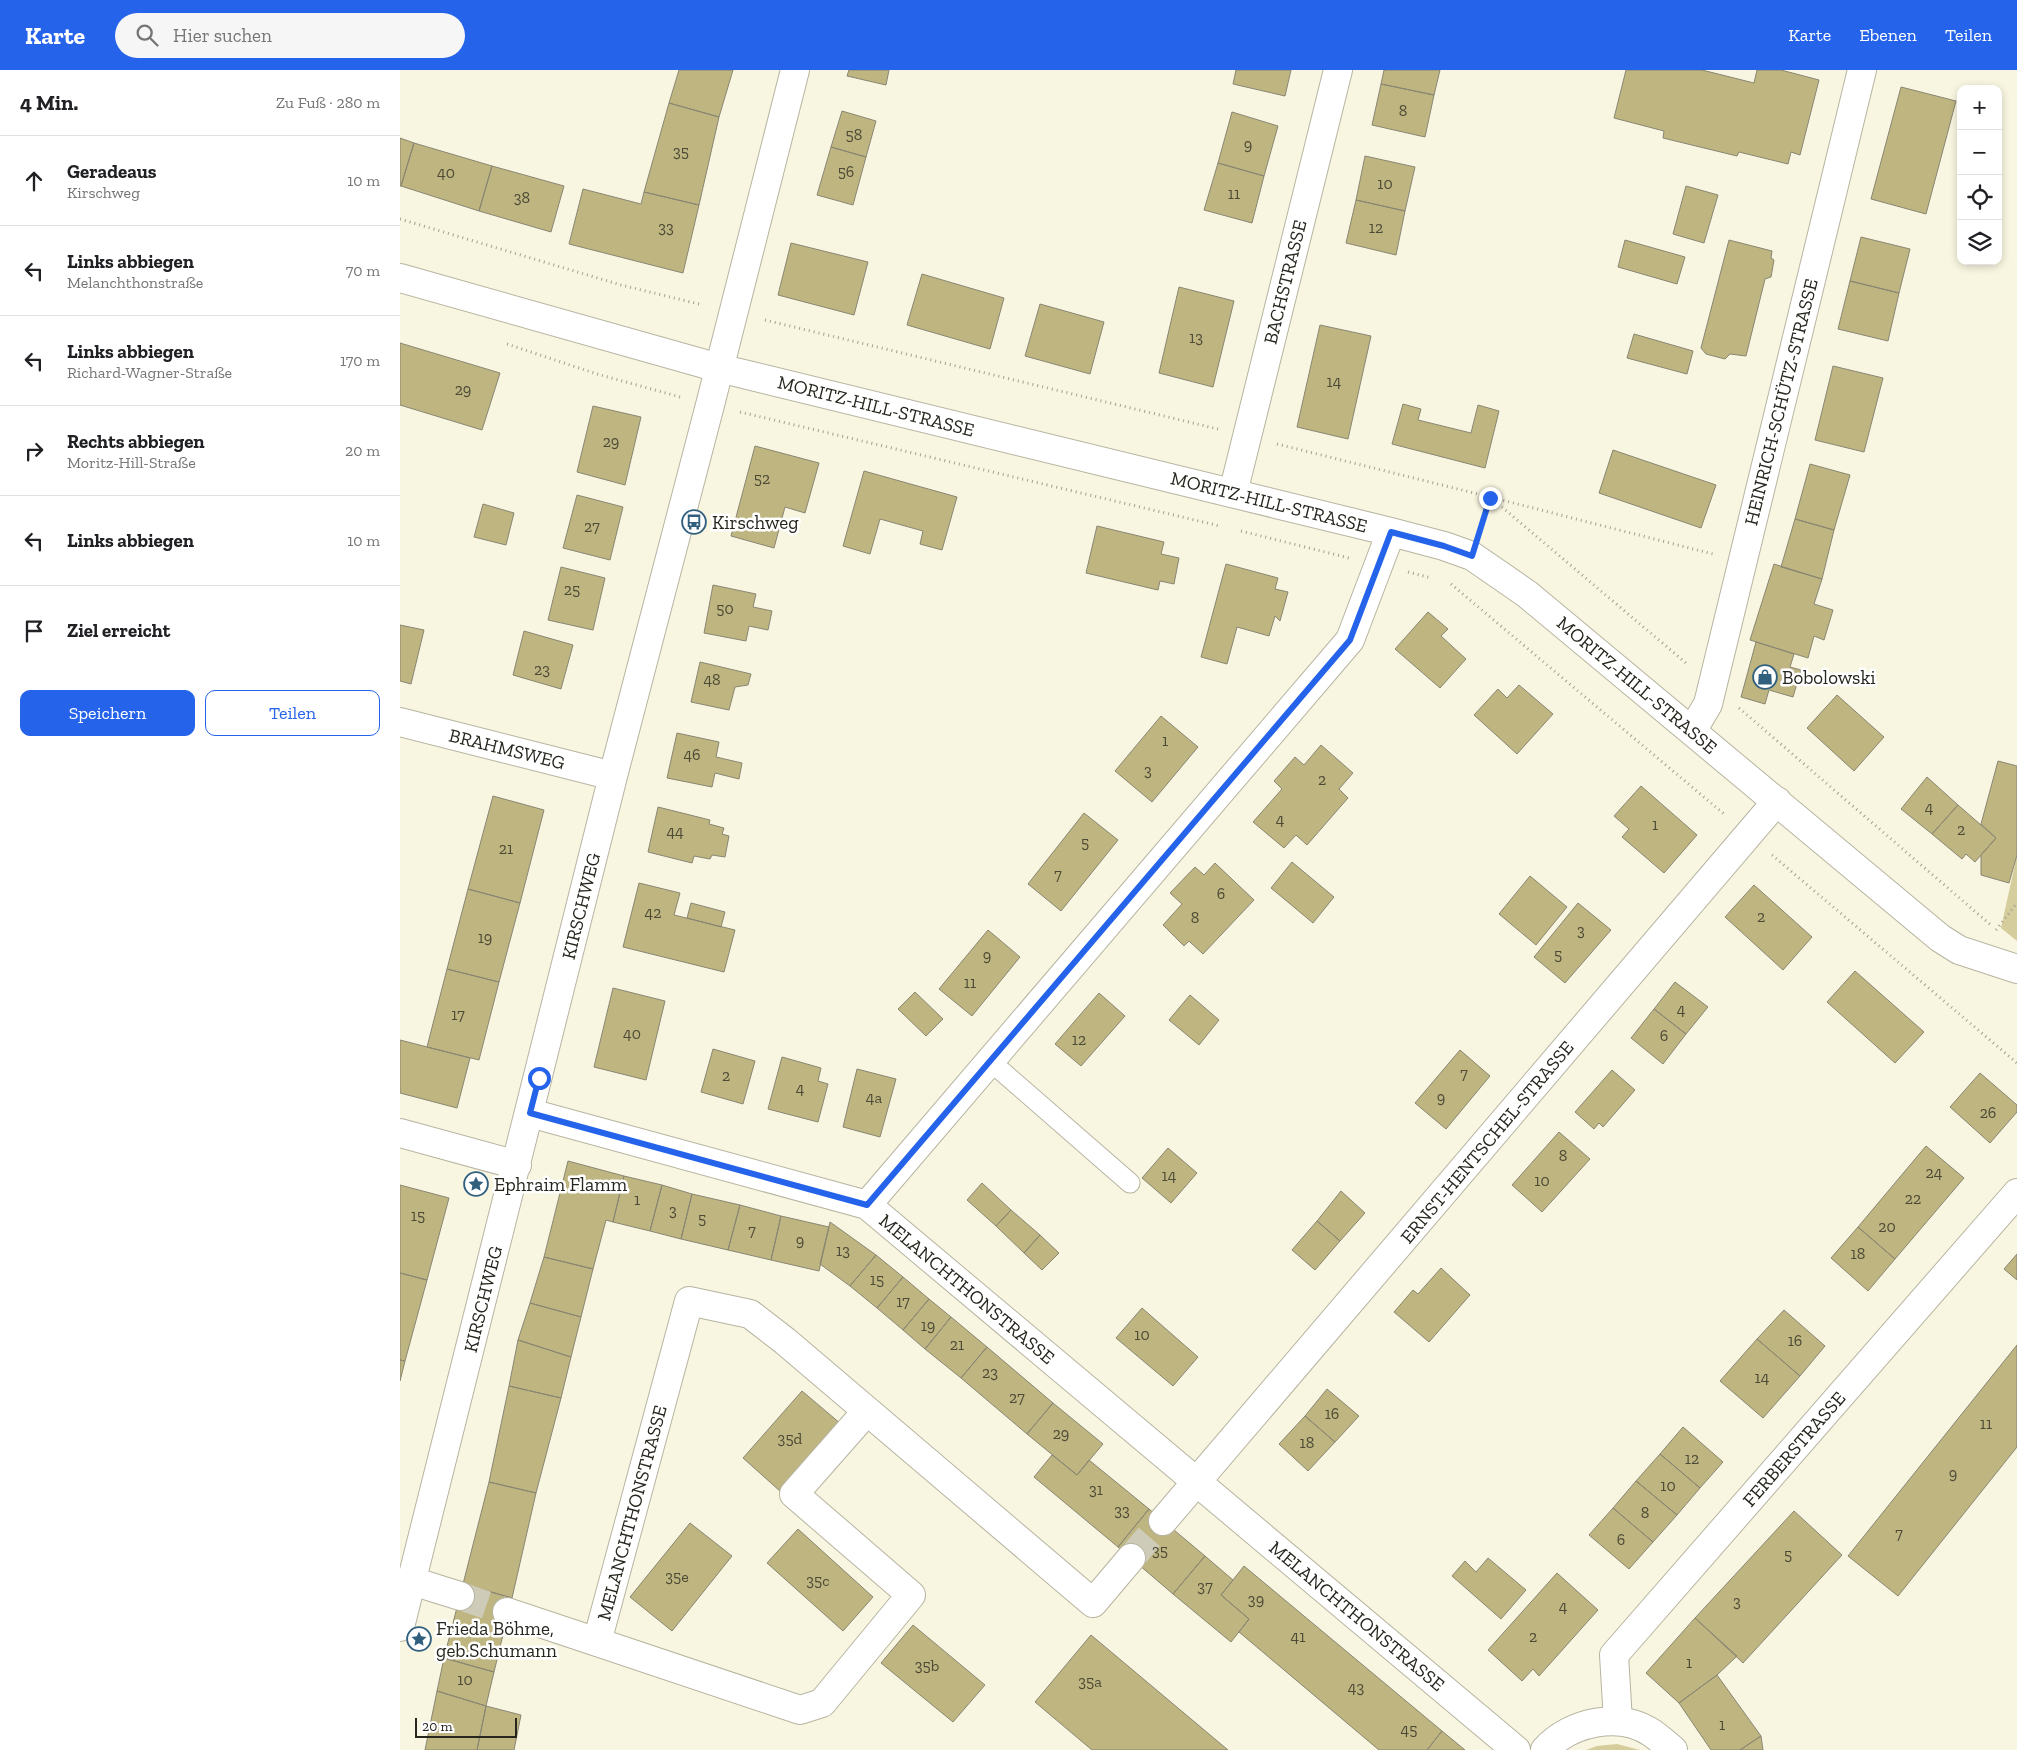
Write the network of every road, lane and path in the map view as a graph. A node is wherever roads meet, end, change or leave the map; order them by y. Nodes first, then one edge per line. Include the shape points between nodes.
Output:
1 (795, 70) edge
2 (1338, 70) edge
3 (1862, 70) edge
4 (400, 219) edge
5 (400, 278) edge
6 (734, 312) junction
7 (503, 342) dead end
8 (719, 368) junction
9 (710, 406) junction
10 (1233, 493) junction
11 (1227, 527) dead end
12 (1236, 530) dead end
13 (1391, 532) junction
14 (1472, 556) junction
15 (1743, 561) junction
16 (1380, 565) junction
17 (1432, 578) dead end
18 (1450, 583) dead end
19 (400, 722) edge
20 (1692, 731) junction
21 (613, 776) junction
22 (1777, 801) junction
23 (1749, 835) junction
24 (2017, 969) edge
25 (990, 1062) junction
26 (2017, 1063) edge
27 (530, 1113) junction
28 (400, 1134) edge
29 (517, 1165) junction
30 (1130, 1183) dead end
31 (2017, 1193) edge
32 (867, 1205) junction
33 (867, 1411) junction
34 (1198, 1482) junction
35 (1163, 1521) tunnel mouth
36 (1131, 1558) tunnel mouth
37 (406, 1592) edge
38 (460, 1596) tunnel mouth
39 (507, 1612) tunnel mouth
40 (400, 1626) edge
41 (597, 1642) junction
42 (1618, 1721) junction
43 (1516, 1750) edge
44 (1545, 1750) edge
45 (1673, 1750) edge

1 - 6 street, KIRSCHWEG
2 - 10 street, BACHSTRASSE
3 - 15 street, HEINRICH-SCHÜTZ-STRASSE
4 - 6 path via 621,285
5 - 8 street, MORITZ-HILL-STRASSE
6 - 8 street, KIRSCHWEG
7 - 9 path via 597,374
8 - 9 street, KIRSCHWEG
8 - 10 street, MORITZ-HILL-STRASSE
9 - 11 path
9 - 21 street, KIRSCHWEG
10 - 13 street, MORITZ-HILL-STRASSE
12 - 16 path
13 - 14 street, MORITZ-HILL-STRASSE
13 - 16 street
14 - 15 path via 1490,498
14 - 20 street, MORITZ-HILL-STRASSE via 1527,594
15 - 20 street, HEINRICH-SCHÜTZ-STRASSE via 1708,704
16 - 17 path
16 - 25 street via 1350,640
18 - 23 path
19 - 21 street, BRAHMSWEG
20 - 22 street, MORITZ-HILL-STRASSE
21 - 27 street, KIRSCHWEG
22 - 23 street, ERNST-HENTSCHEL-STRASSE
22 - 24 street, MORITZ-HILL-STRASSE via 1940,938 1959,950
23 - 26 path
23 - 34 street, ERNST-HENTSCHEL-STRASSE
25 - 30 lane
25 - 32 street
27 - 29 street, KIRSCHWEG
27 - 32 street, MELANCHTHONSTRASSE
28 - 29 street
29 - 37 street, KIRSCHWEG
31 - 42 street, FERBERSTRASSE via 1614,1655
32 - 34 street, MELANCHTHONSTRASSE
33 - 36 street, MELANCHTHONSTRASSE via 1093,1603
33 - 41 street, MELANCHTHONSTRASSE via 750,1314 689,1301
33 - 41 street, MELANCHTHONSTRASSE via 794,1494 911,1595 822,1702 800,1710
34 - 35 street
34 - 43 street, MELANCHTHONSTRASSE
37 - 38 street
37 - 40 street, KIRSCHWEG
39 - 41 street, MELANCHTHONSTRASSE
42 - 44 street via 1584,1724 1554,1739
42 - 45 street via 1650,1732

